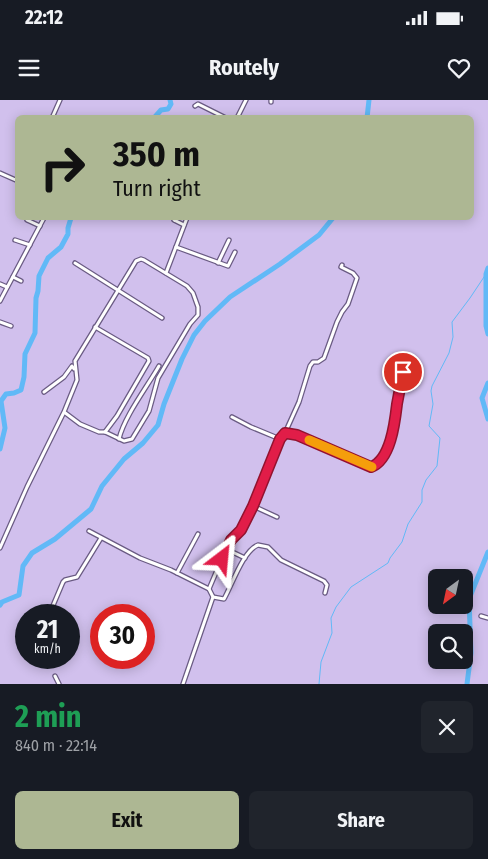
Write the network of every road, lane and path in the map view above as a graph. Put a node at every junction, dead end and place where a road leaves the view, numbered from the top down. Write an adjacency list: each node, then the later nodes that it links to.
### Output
1 (60, 100): 4 (street)
2 (246, 100): 6 (street)
3 (198, 103): 5 (street)
4 (53, 115)
5 (220, 115)
6 (238, 115)
7 (0, 173): 8 (street)
8 (15, 180)
9 (27, 220): 14 (street)
10 (43, 220): 14 (street)
11 (174, 220): 13 (street)
12 (186, 220): 13 (street)
13 (184, 225): 18 (street)
14 (40, 226): 17 (street)
15 (15, 240): 17 (street)
16 (229, 240): 21 (street)
17 (30, 245): 24 (street)
18 (176, 247): 21 (street); 23 (street)
19 (235, 252): 21 (street)
20 (75, 263): 28 (street)
21 (218, 263)
22 (342, 264): 41 (street)
23 (166, 272): 28 (street); 42 (street)
24 (13, 277): 25 (street); 27 (street)
25 (21, 281)
26 (0, 284): 27 (street)
27 (7, 287): 29 (street)
28 (118, 290): 30 (street); 33 (street)
29 (0, 301)
30 (162, 318)
31 (0, 322): 32 (street)
32 (11, 326)
33 (96, 327): 35 (street); 40 (street)
34 (159, 366): 42 (street)
35 (75, 369): 37 (street); 38 (street)
36 (403, 372): 41 (street)
37 (44, 392)
38 (64, 412): 40 (street); 49 (street)
39 (232, 417): 43 (street)
40 (104, 432): 42 (street)
41 (285, 433): 43 (street)
42 (119, 439)
43 (280, 439): 44 (street)
44 (253, 506): 45 (street); 50 (street)
45 (277, 517)
46 (89, 531): 48 (street)
47 (198, 534): 52 (street)
48 (101, 538): 52 (street); 56 (street)
49 (0, 548)
50 (226, 549): 51 (street); 53 (street)
51 (245, 558): 54 (street); 55 (street)
52 (177, 574): 53 (street)
53 (209, 589): 55 (street)
54 (325, 593)
55 (213, 597): 61 (street)
56 (54, 604)
57 (482, 616): 58 (street)
58 (488, 618)
59 (55, 676): 60 (street)
60 (59, 684)
61 (183, 684)

